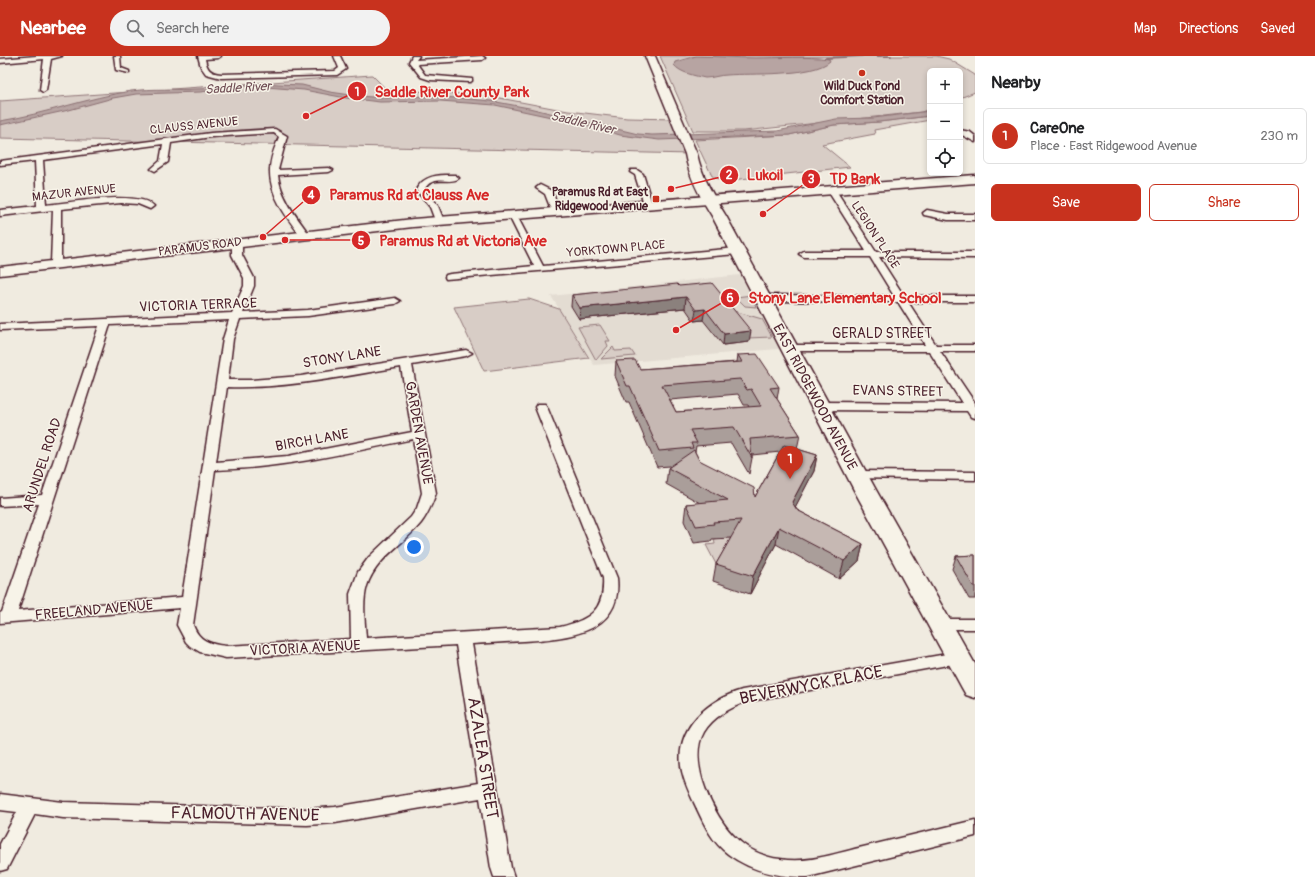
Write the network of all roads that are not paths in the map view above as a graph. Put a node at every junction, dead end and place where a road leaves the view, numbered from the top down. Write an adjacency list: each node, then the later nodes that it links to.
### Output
1 (47, 56): 2 (street); 10 (street); 13 (street)
2 (59, 56)
3 (117, 56): 11 (street)
4 (201, 56): 5 (street); 6 (street)
5 (218, 56)
6 (337, 56)
7 (650, 56): 27 (main road, EAST RIDGEWOOD AVENUE)
8 (482, 58): 9 (street)
9 (414, 59): 12 (street)
10 (0, 61)
11 (127, 72)
12 (470, 80)
13 (43, 90)
14 (963, 133): 15 (street)
15 (975, 140)
16 (167, 141): 17 (street, CLAUSS AVENUE); 19 (street); 22 (street, CLAUSS AVENUE)
17 (38, 158): 18 (street, CLAUSS AVENUE); 31 (street)
18 (0, 163)
19 (155, 170)
20 (329, 170): 22 (street)
21 (634, 172): 28 (street)
22 (274, 173): 38 (street, CLAUSS AVENUE)
23 (455, 178): 37 (street)
24 (975, 179): 26 (main road, PARAMUS ROAD)
25 (540, 188): 32 (street)
26 (832, 191): 27 (main road, PARAMUS ROAD); 42 (street, LEGION PLACE)
27 (709, 199): 28 (main road, PARAMUS ROAD); 40 (main road, EAST RIDGEWOOD AVENUE)
28 (648, 204): 32 (main road, PARAMUS ROAD)
29 (150, 206): 30 (street, MAZUR AVENUE)
30 (57, 207): 31 (street, MAZUR AVENUE); 44 (street)
31 (42, 209): 33 (street, MAZUR AVENUE)
32 (556, 212): 35 (main road, PARAMUS ROAD)
33 (0, 213)
34 (926, 214): 36 (street)
35 (513, 216): 37 (main road, PARAMUS ROAD); 45 (street)
36 (975, 217)
37 (439, 221): 38 (main road, PARAMUS ROAD)
38 (304, 234): 39 (main road, PARAMUS ROAD)
39 (237, 243): 44 (main road, PARAMUS ROAD); 52 (street, VICTORIA AVENUE)
40 (737, 251): 45 (street, YORKTOWN PLACE); 48 (main road, EAST RIDGEWOOD AVENUE)
41 (804, 254): 42 (street)
42 (873, 255): 43 (street); 49 (street, LEGION PLACE)
43 (975, 255)
44 (56, 264): 46 (main road, PARAMUS ROAD)
45 (540, 268): 47 (street, YORKTOWN PLACE)
46 (0, 271)
47 (450, 277)
48 (762, 298): 49 (street); 55 (main road, EAST RIDGEWOOD AVENUE)
49 (901, 298): 50 (street); 56 (street, LEGION PLACE)
50 (975, 299)
51 (395, 300): 52 (street, VICTORIA TERRACE)
52 (235, 317): 53 (street, VICTORIA TERRACE); 60 (street, VICTORIA AVENUE)
53 (106, 322): 54 (street, VICTORIA TERRACE); 68 (street, ARUNDEL ROAD)
54 (0, 327)
55 (789, 348): 56 (street, GERALD STREET); 61 (main road, EAST RIDGEWOOD AVENUE)
56 (933, 348): 57 (street, GERALD STREET); 63 (street, LEGION PLACE)
57 (975, 348)
58 (466, 354): 59 (street, STONY LANE)
59 (406, 362): 60 (street, STONY LANE); 64 (street, GARDEN AVENUE)
60 (221, 384): 65 (street, VICTORIA AVENUE)
61 (820, 406): 63 (street, EVANS STREET); 66 (main road, EAST RIDGEWOOD AVENUE)
62 (541, 407): 74 (street, VICTORIA AVENUE)
63 (974, 409)
64 (419, 434): 65 (street, BIRCH LANE); 75 (street, GARDEN AVENUE)
65 (209, 466): 70 (street, VICTORIA AVENUE)
66 (857, 475): 67 (street); 72 (main road, EAST RIDGEWOOD AVENUE)
67 (975, 476)
68 (47, 499): 69 (street); 71 (street, ARUNDEL ROAD)
69 (0, 502)
70 (188, 602): 71 (street, FREELAND AVENUE); 75 (street, VICTORIA AVENUE)
71 (4, 618)
72 (939, 624): 73 (street); 76 (main road, EAST RIDGEWOOD AVENUE)
73 (975, 624)
74 (463, 639): 75 (street, VICTORIA AVENUE); 78 (street, AZALEA STREET)
75 (359, 645)
76 (958, 658): 77 (main road, EAST RIDGEWOOD AVENUE); 81 (street, BEVERWYCK PLACE)
77 (975, 688)
78 (488, 789): 80 (street, FALMOUTH AVENUE); 83 (street, AZALEA STREET)
79 (0, 802): 80 (street, FALMOUTH AVENUE)
80 (30, 806): 82 (street)
81 (975, 828)
82 (0, 862)
83 (504, 877)

